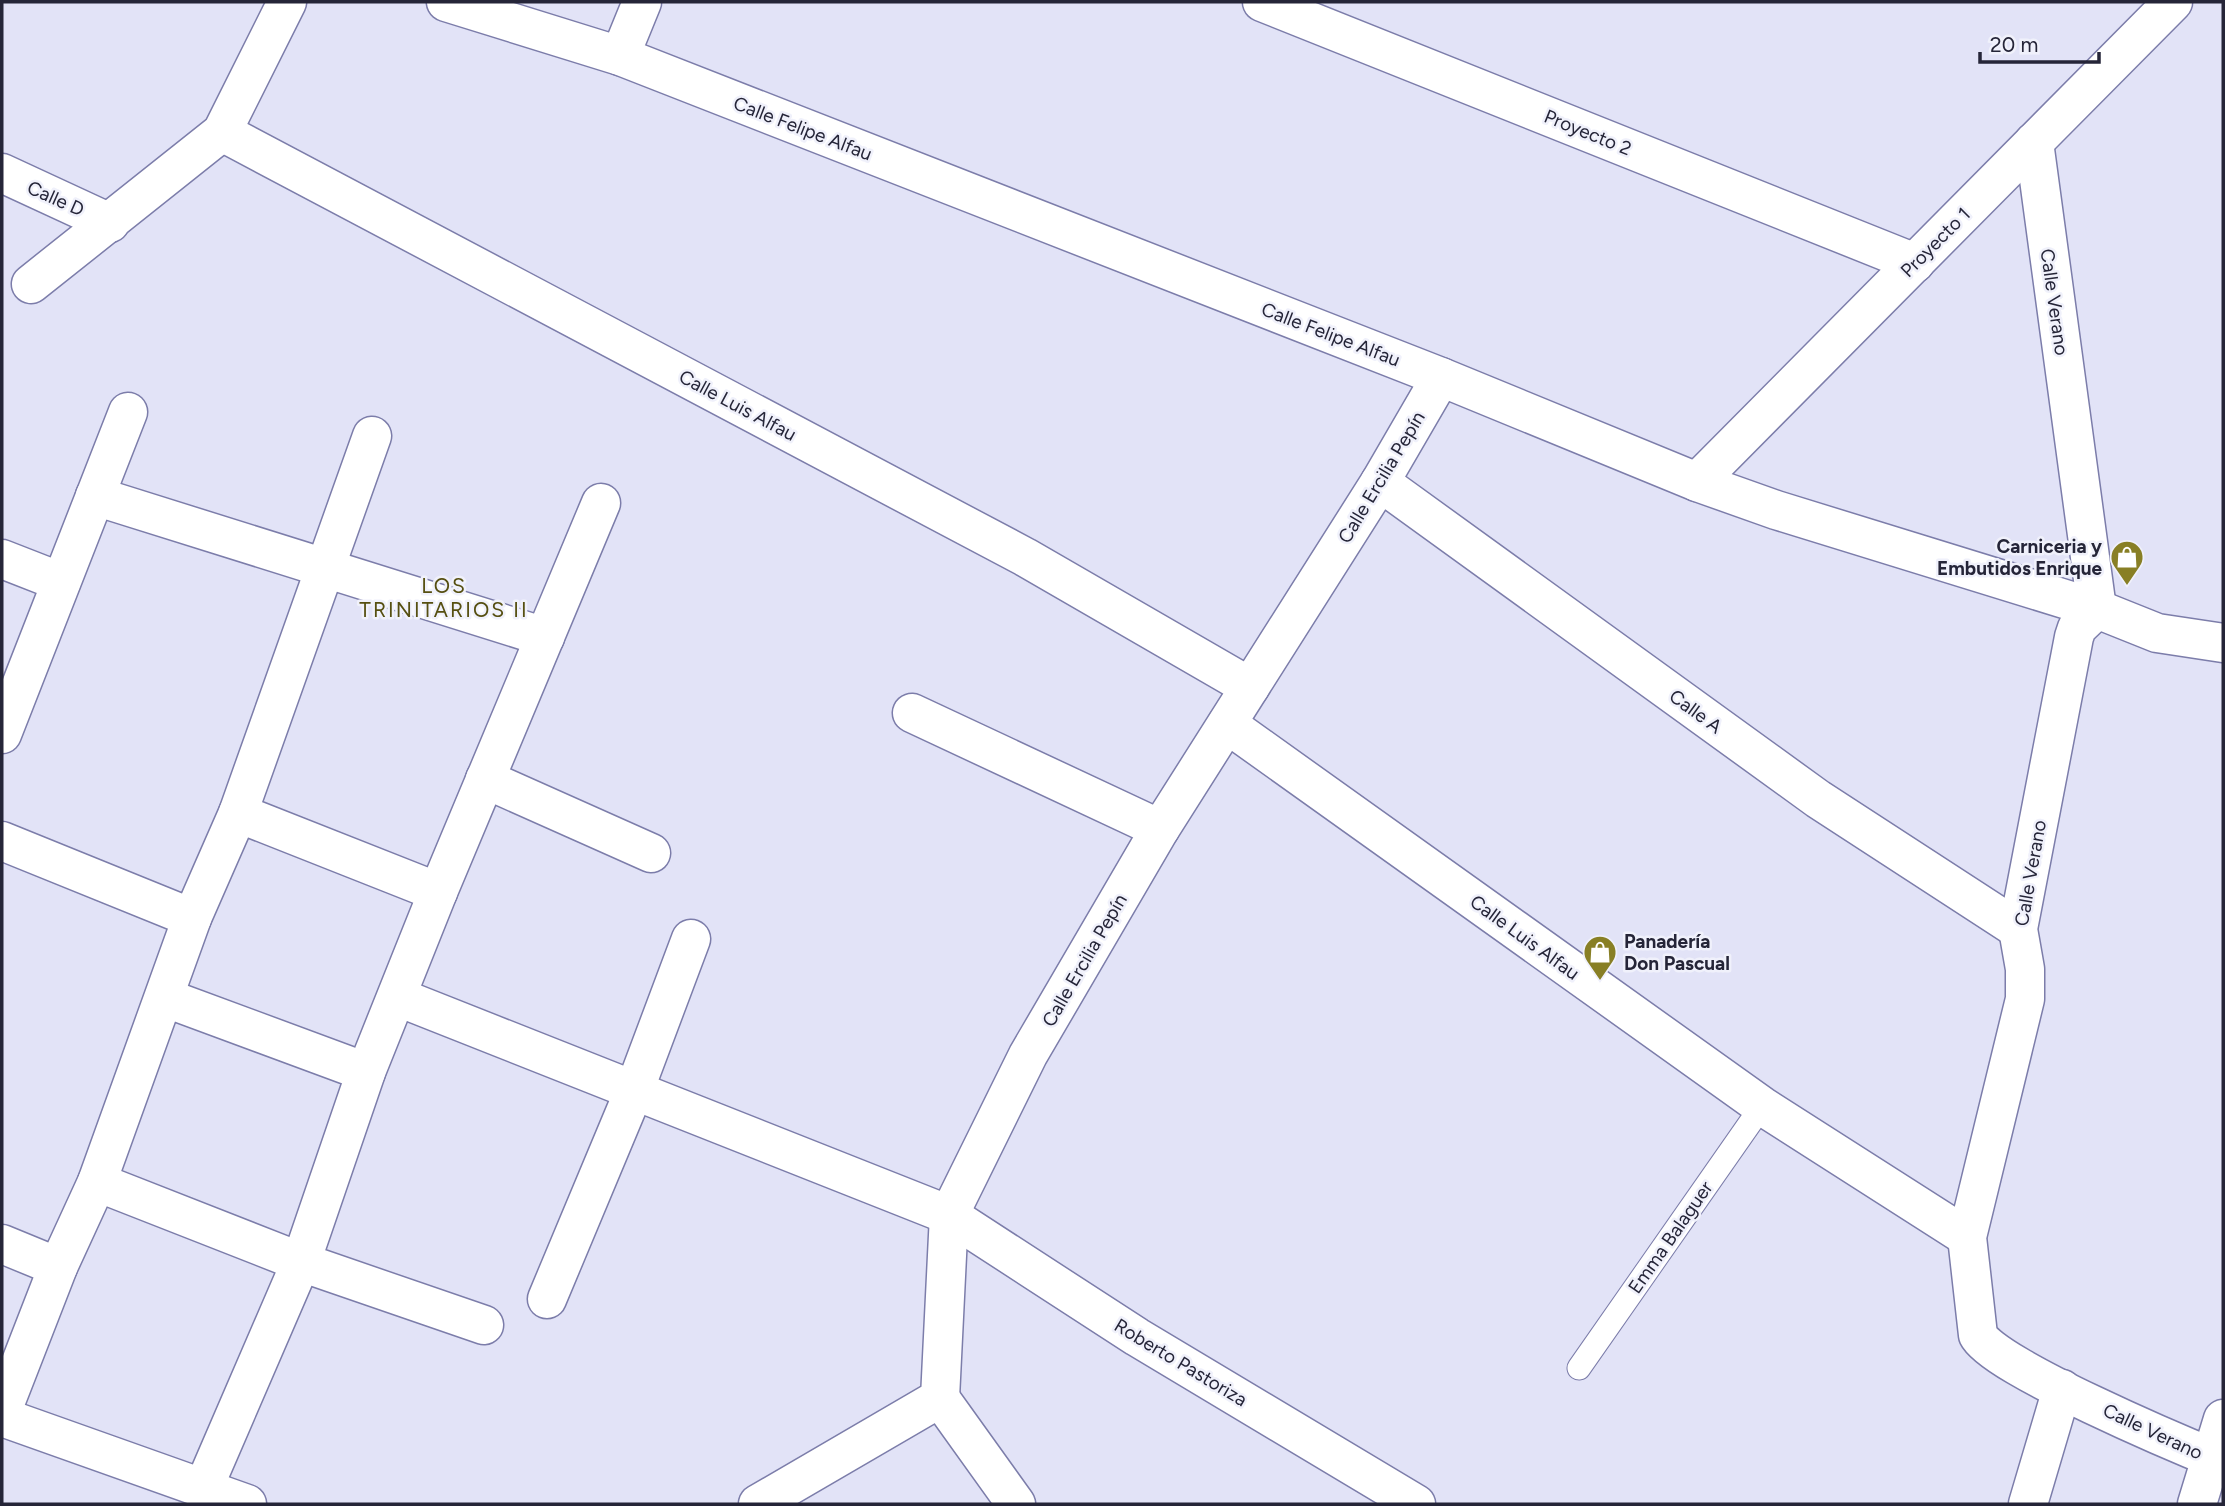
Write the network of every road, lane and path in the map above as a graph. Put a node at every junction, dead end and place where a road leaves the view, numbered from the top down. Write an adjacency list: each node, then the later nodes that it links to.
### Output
1 (287, 2): 7 (street)
2 (446, 2): 6 (street, Calle Felipe Alfau)
3 (642, 2): 6 (street)
4 (1262, 2): 11 (street, Proyecto 2)
5 (2173, 2): 8 (street, Proyecto 1)
6 (620, 56): 13 (street, Calle Felipe Alfau)
7 (222, 132): 10 (street); 26 (street, Calle Luis Alfau)
8 (2034, 142): 11 (street, Proyecto 1); 23 (street, Calle Verano)
9 (2, 173): 10 (street, Calle D)
10 (110, 223): 12 (street)
11 (1914, 263): 17 (street, Proyecto 1)
12 (31, 284)
13 (1441, 377): 16 (street, Calle Ercilia Pepín); 17 (street, Calle Felipe Alfau)
14 (128, 412): 18 (street)
15 (372, 436): 21 (street)
16 (1380, 482): 26 (street, Calle Ercilia Pepín); 37 (street, Calle A)
17 (1697, 482): 23 (street, Calle Felipe Alfau)
18 (95, 496): 21 (street); 22 (street)
19 (601, 503): 24 (street)
20 (2, 559): 22 (street)
21 (324, 567): 24 (street); 31 (street)
22 (61, 582): 29 (street)
23 (2098, 609): 25 (street, Calle Felipe Alfau); 37 (street, Calle Verano)
24 (545, 637): 30 (street)
25 (2223, 643)
26 (1250, 687): 28 (street, Calle Ercilia Pepín)
27 (912, 713): 32 (street)
28 (1227, 724): 32 (street, Calle Ercilia Pepín); 43 (street, Calle Luis Alfau)
29 (2, 734)
30 (485, 779): 34 (street); 35 (street)
31 (238, 813): 35 (street); 36 (street)
32 (1160, 829): 45 (street, Calle Ercilia Pepín)
33 (2, 841): 36 (street)
34 (651, 853)
35 (438, 892): 39 (street)
36 (192, 918): 40 (street)
37 (2018, 929): 46 (street, Calle Verano)
38 (691, 939): 42 (street)
39 (398, 997): 41 (street); 42 (street, Roberto Pastoriza)
40 (166, 998): 41 (street); 44 (street)
41 (366, 1072): 48 (street)
42 (634, 1091): 45 (street, Roberto Pastoriza); 50 (street)
43 (1762, 1106): 46 (street, Calle Luis Alfau); 52 (lane, Emma Balaguer)
44 (97, 1182): 48 (street); 49 (street)
45 (949, 1215): 54 (street, Calle Ercilia Pepín); 63 (street, Roberto Pastoriza)
46 (1967, 1237): 53 (street, Calle Verano)
47 (2, 1244): 49 (street)
48 (301, 1262): 51 (street); 59 (street)
49 (58, 1267): 55 (street)
50 (547, 1298)
51 (484, 1325)
52 (1579, 1368)
53 (2062, 1389): 58 (street, Calle Verano); 64 (street)
54 (940, 1398): 61 (street); 62 (street)
55 (2, 1411)
56 (2, 1417): 59 (street)
57 (2223, 1419): 58 (street)
58 (2218, 1460): 65 (street)
59 (203, 1489): 60 (street)
60 (247, 1504)
61 (758, 1504)
62 (1016, 1504)
63 (1416, 1504)
64 (2028, 1504)
65 (2197, 1504)

